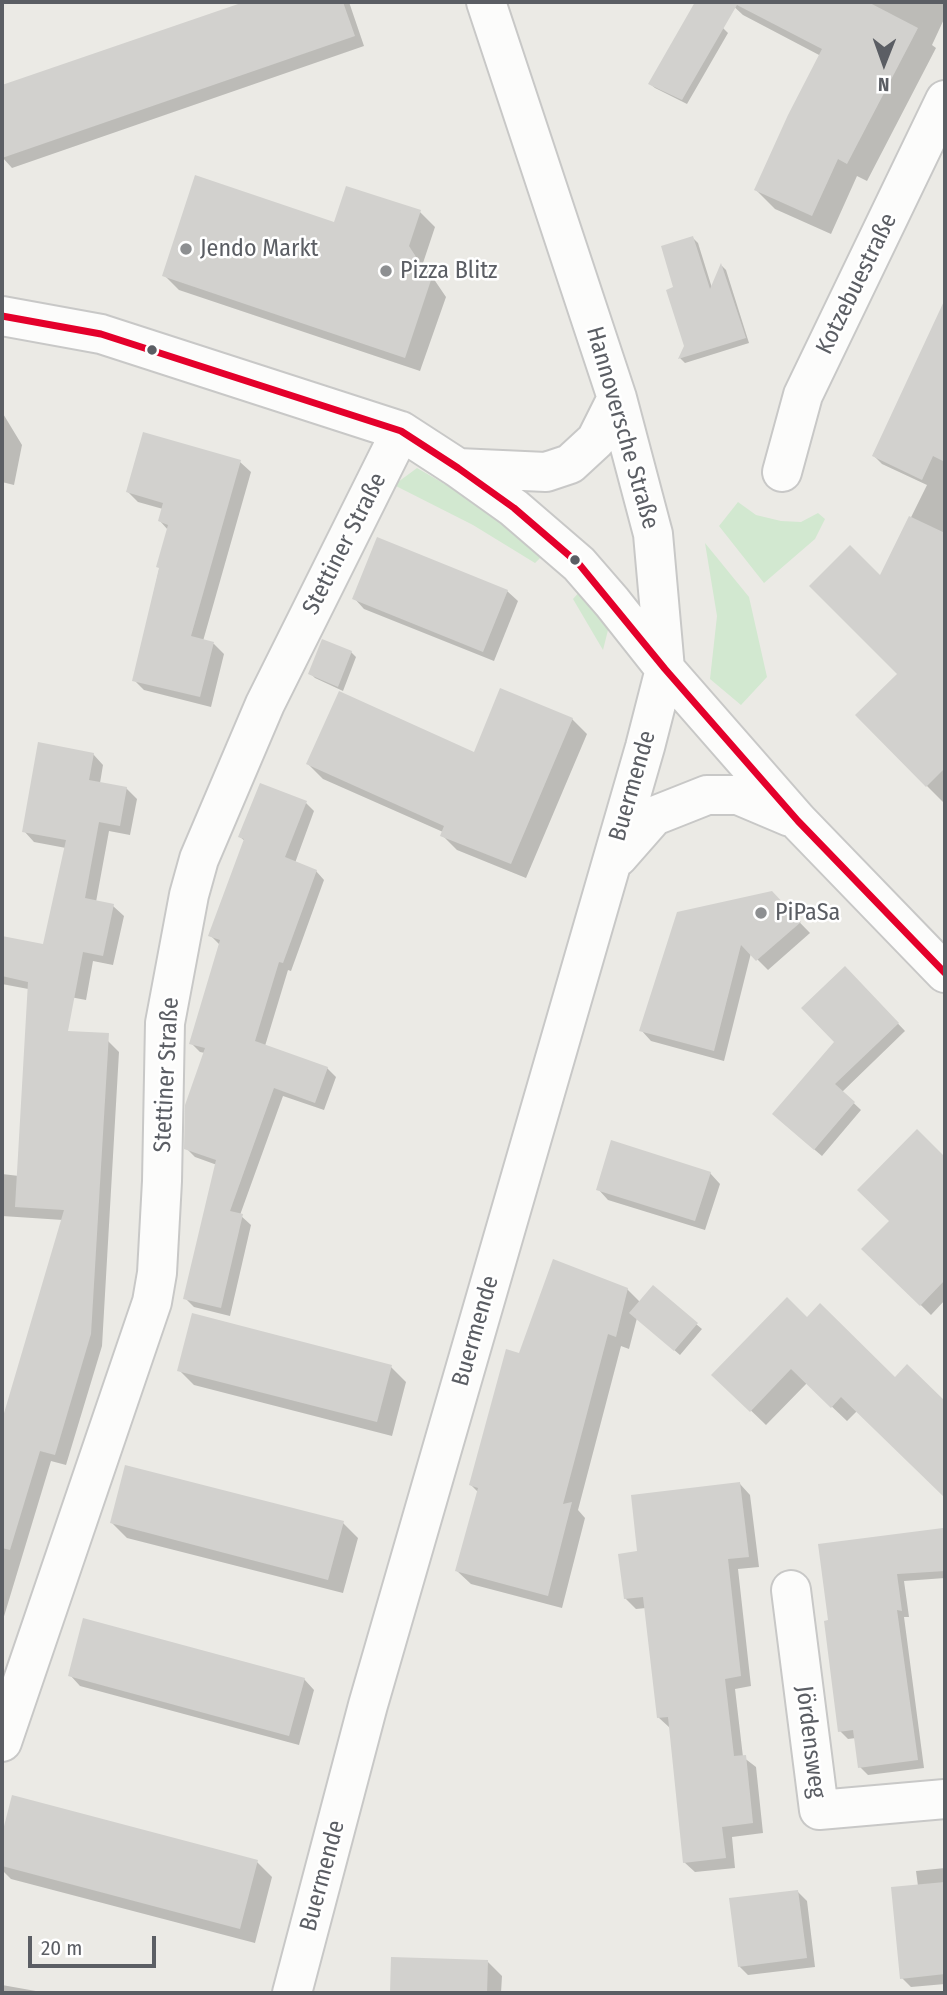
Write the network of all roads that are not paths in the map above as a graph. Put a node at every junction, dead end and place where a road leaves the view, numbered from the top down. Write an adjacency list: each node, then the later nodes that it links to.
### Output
1 (486, 2): 4 (street, Hannoversche Straße)
2 (945, 100): 7 (street, Kotzebuestraße)
3 (2, 316): 5 (street)
4 (617, 398): 6 (street); 8 (street, Hannoversche Straße)
5 (401, 431): 6 (street); 13 (street, Stettiner Straße)
6 (458, 468): 8 (street)
7 (782, 472)
8 (665, 669): 9 (street); 10 (street, Buermende)
9 (798, 821): 10 (street); 11 (street)
10 (609, 866): 15 (street, Buermende)
11 (945, 973)
12 (792, 1590): 14 (street, Jördensweg)
13 (2, 1742)
14 (945, 1799)
15 (292, 1993)

